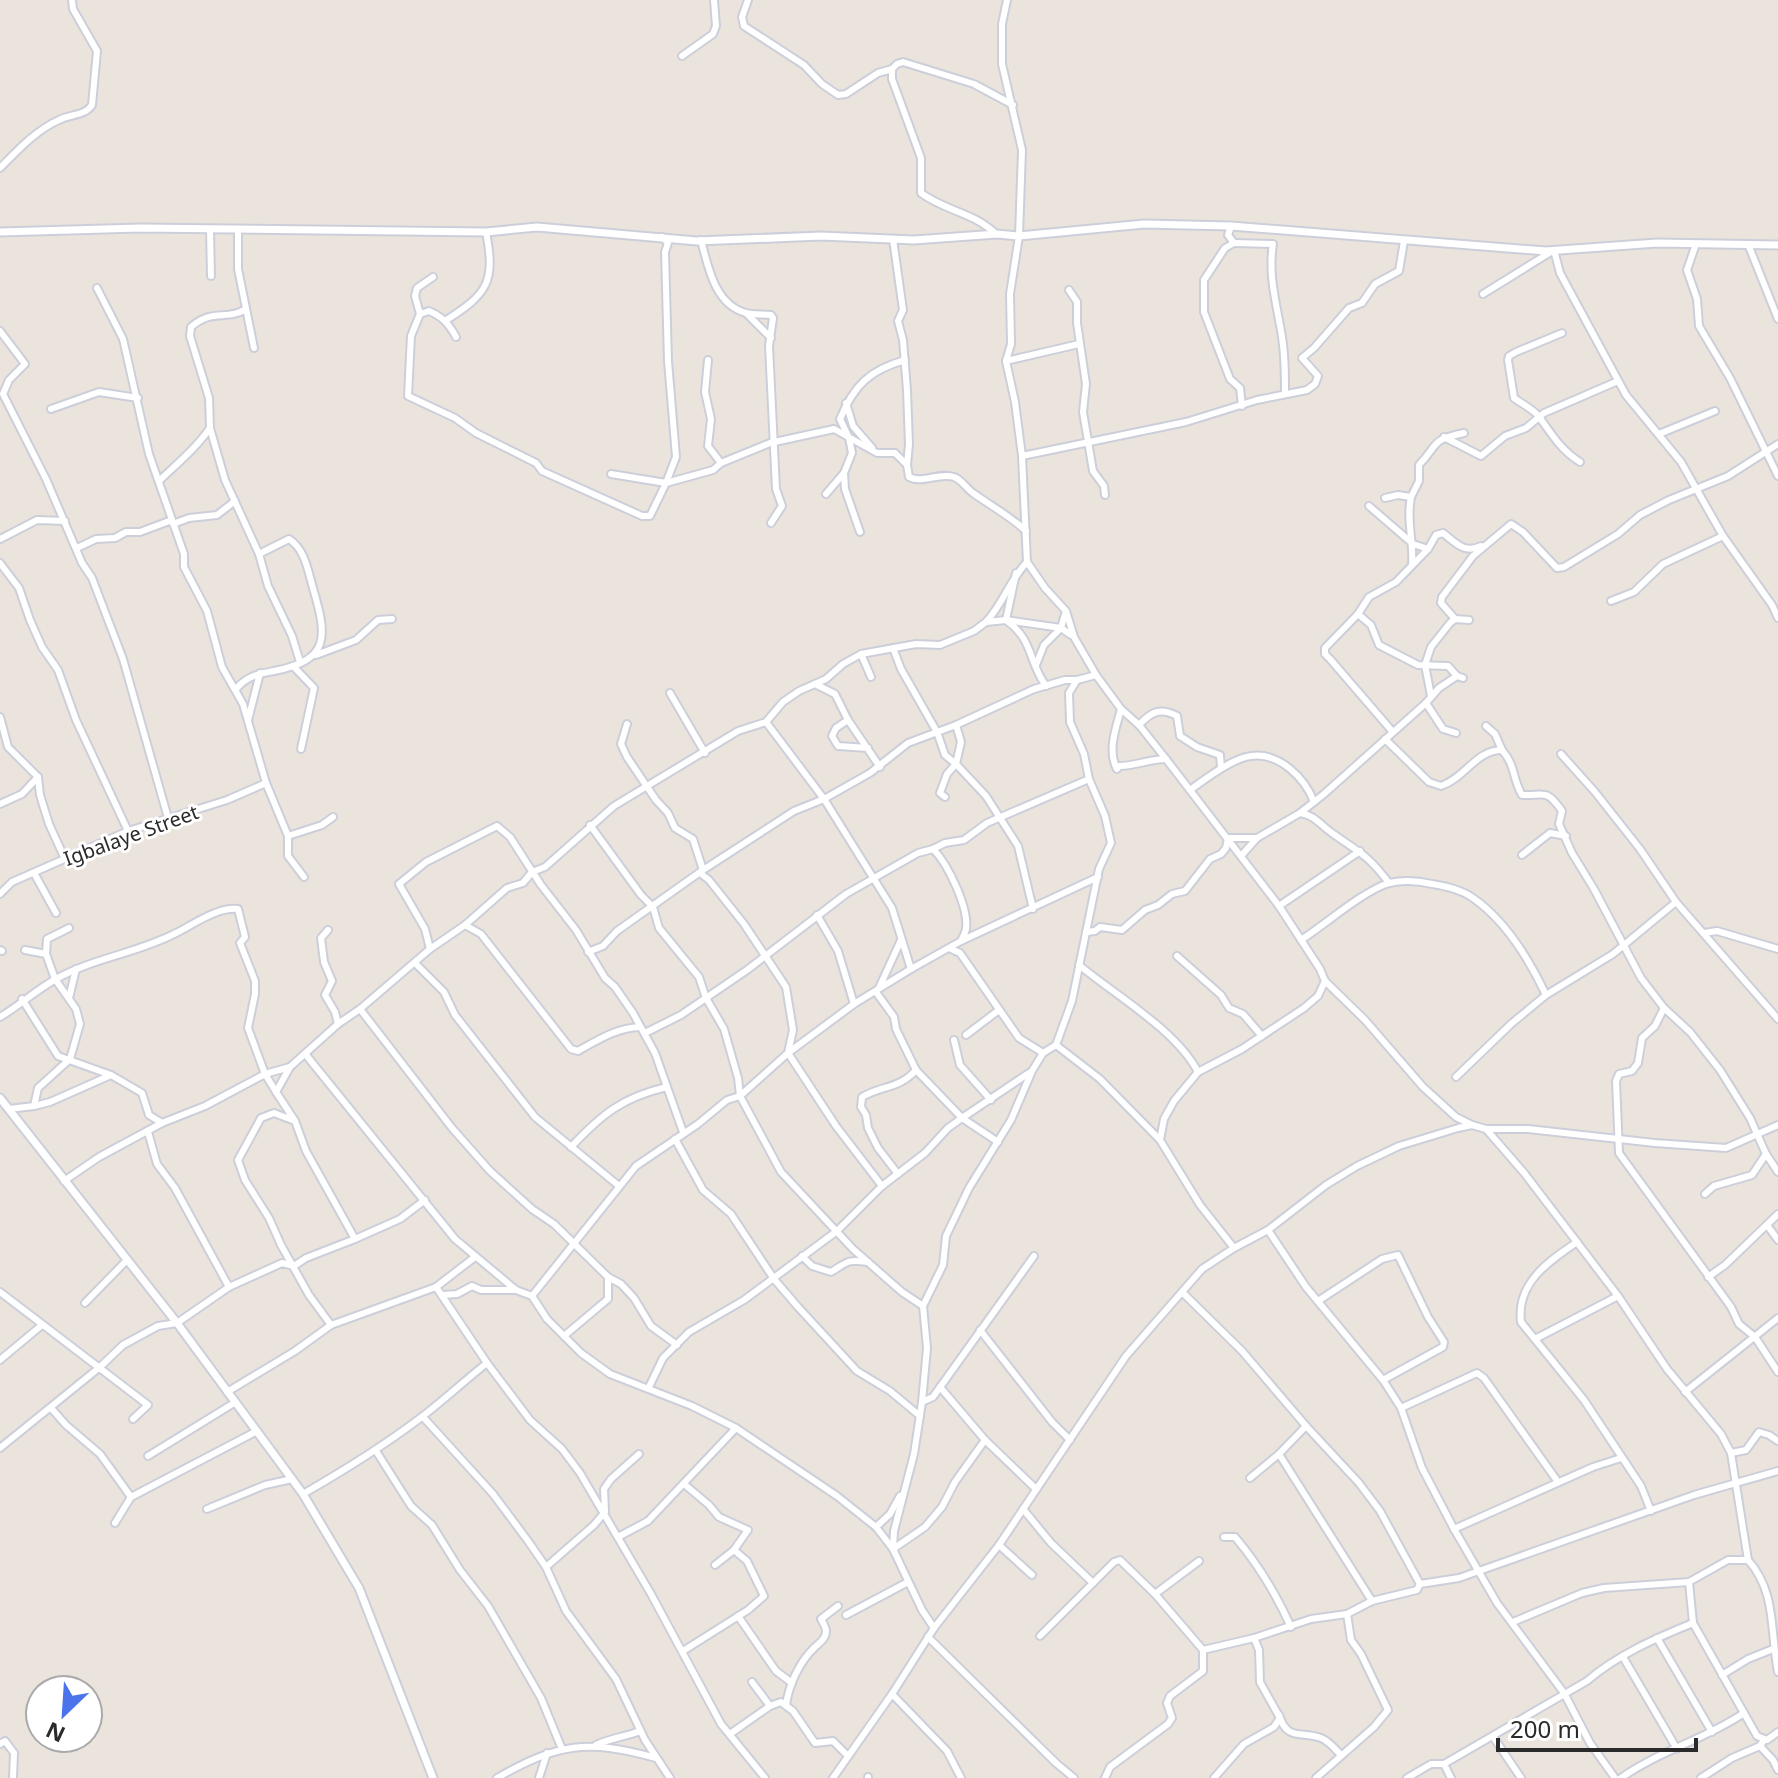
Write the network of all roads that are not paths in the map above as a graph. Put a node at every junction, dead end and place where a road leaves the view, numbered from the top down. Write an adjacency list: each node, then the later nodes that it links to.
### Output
1 (72, 0): 9 (street)
2 (714, 0): 6 (street)
3 (737, 0): 5 (street)
4 (1007, 0): 8 (street)
5 (746, 2): 7 (street)
6 (682, 56)
7 (892, 69): 8 (street); 15 (street)
8 (1013, 105): 16 (street)
9 (0, 168)
10 (210, 229): 11 (street); 13 (street); 27 (street)
11 (238, 229): 14 (street); 32 (street)
12 (1230, 230): 16 (street); 20 (street); 21 (street); 25 (street)
13 (0, 232)
14 (486, 232): 17 (street); 36 (street)
15 (997, 234): 16 (street); 18 (street)
16 (1019, 236): 45 (street)
17 (662, 237): 19 (street); 72 (street)
18 (893, 239): 19 (street); 44 (street)
19 (701, 240): 34 (street)
20 (1404, 241): 26 (street); 47 (street)
21 (1234, 243): 25 (street); 47 (street)
22 (1696, 244): 23 (street); 26 (street); 62 (street)
23 (1748, 244): 24 (street); 35 (street)
24 (1778, 245)
25 (1225, 248): 50 (street)
26 (1554, 250): 31 (street); 46 (street)
27 (211, 276)
28 (433, 277): 33 (street)
29 (97, 288): 48 (street)
30 (1069, 290): 41 (street)
31 (1483, 294)
32 (246, 309): 42 (street); 54 (street)
33 (420, 314): 36 (street); 72 (street)
34 (747, 314): 40 (street); 40 (street)
35 (1778, 319)
36 (445, 321): 39 (street)
37 (0, 331): 80 (street)
38 (1562, 333): 53 (street)
39 (456, 337)
40 (771, 338): 60 (street)
41 (1079, 344): 45 (street); 59 (street)
42 (254, 348)
43 (708, 360): 66 (street)
44 (905, 360): 49 (street); 67 (street)
45 (1006, 361): 64 (street)
46 (1618, 381): 53 (street); 56 (street)
47 (1285, 393): 50 (street)
48 (138, 398): 51 (street); 71 (street)
49 (846, 403): 58 (street); 63 (street)
50 (1242, 406): 59 (street)
51 (51, 409)
52 (1715, 411): 56 (street)
53 (1540, 417): 57 (street); 65 (street)
54 (210, 428): 71 (street); 78 (street)
55 (1464, 433): 57 (street)
56 (1659, 434): 73 (street)
57 (1444, 437): 76 (street)
58 (849, 438): 60 (street); 63 (street); 68 (street)
59 (1090, 441): 64 (street); 75 (street)
60 (776, 442): 66 (street); 82 (street)
61 (1778, 444): 62 (street)
62 (1767, 451): 70 (street); 73 (street)
63 (877, 453): 67 (street)
64 (1022, 456): 83 (street)
65 (1580, 462)
66 (721, 463): 72 (street)
67 (907, 465): 83 (street)
68 (844, 473): 74 (street); 84 (street)
69 (611, 474): 72 (street)
70 (1778, 476)
71 (160, 480): 81 (street)
72 (666, 483)
73 (1696, 490): 85 (street); 87 (street)
74 (826, 494)
75 (1105, 495)
76 (1411, 497): 77 (street); 88 (street)
77 (1385, 498)
78 (235, 501): 81 (street); 92 (street)
79 (1369, 506): 88 (street)
80 (65, 521): 86 (street); 90 (street)
81 (172, 522): 90 (street); 122 (street)
82 (771, 523)
83 (1026, 531): 93 (street)
84 (860, 532)
85 (1723, 536): 97 (street); 100 (street)
86 (0, 538): 89 (street)
87 (1488, 543): 91 (street); 102 (street)
88 (1413, 544): 91 (street); 95 (street)
89 (0, 547)
90 (77, 548): 160 (street)
91 (1428, 549): 95 (street)
92 (259, 554): 110 (street); 111 (street)
93 (1027, 562): 96 (street); 98 (street)
94 (0, 563): 163 (street)
95 (1412, 565): 99 (street)
96 (1016, 573): 103 (street); 105 (street)
97 (1611, 601)
98 (1066, 611): 106 (street); 107 (street)
99 (1358, 614): 113 (street); 136 (street)
100 (1778, 617)
101 (392, 619): 110 (street)
102 (1455, 619): 104 (street); 113 (street)
103 (1006, 620): 105 (street); 106 (street); 112 (street)
104 (1469, 620)
105 (986, 622): 108 (street)
106 (1061, 628): 107 (street); 112 (street)
107 (1074, 637): 117 (street)
108 (893, 648): 109 (street); 137 (street)
109 (861, 654): 118 (street); 120 (street)
110 (316, 655): 111 (street)
111 (300, 662): 114 (street)
112 (1036, 665): 116 (street)
113 (1425, 665): 125 (street); 125 (street)
114 (293, 666): 115 (street); 141 (street)
115 (260, 673): 122 (street); 130 (street)
116 (1038, 675): 121 (street); 123 (street)
117 (1096, 675): 119 (street); 127 (street)
118 (871, 677)
119 (1077, 680): 121 (street); 150 (street)
120 (815, 684): 129 (street); 131 (street)
121 (1046, 686): 123 (street)
122 (236, 689): 130 (street)
123 (1034, 689): 133 (street)
124 (670, 693): 143 (street)
125 (1431, 696): 126 (street)
126 (1426, 703): 136 (street); 138 (street)
127 (1121, 709): 134 (street); 145 (street)
128 (0, 717): 149 (street)
129 (848, 720): 140 (street); 140 (street)
130 (248, 721): 151 (street)
131 (766, 722): 143 (street); 155 (street)
132 (627, 724): 152 (street)
133 (956, 725): 137 (street); 146 (street)
134 (1139, 725): 145 (street); 148 (street)
135 (1486, 726): 142 (street)
136 (1392, 731): 139 (street)
137 (937, 732): 146 (street); 147 (street)
138 (1456, 733)
139 (1385, 739): 142 (street); 156 (street)
140 (868, 748): 147 (street)
141 (301, 749)
142 (1502, 750): 165 (street)
143 (705, 753): 152 (street)
144 (1561, 754): 183 (street)
145 (1166, 759): 153 (street)
146 (956, 764): 154 (street); 161 (street)
147 (880, 767): 155 (street)
148 (1221, 768): 153 (street); 156 (street)
149 (38, 777): 157 (street); 172 (street)
150 (1089, 779): 161 (street); 178 (street)
151 (266, 783): 160 (street, Igbalaye Street); 164 (street)
152 (646, 786): 162 (street); 174 (street)
153 (1190, 790): 166 (street)
154 (945, 797)
155 (824, 799): 174 (street); 179 (street)
156 (1314, 802): 158 (street)
157 (0, 804)
158 (1300, 813): 167 (street); 169 (street)
159 (333, 817): 164 (street)
160 (168, 818): 163 (street, Igbalaye Street)
161 (1002, 818): 168 (street); 186 (street)
162 (590, 825): 173 (street); 185 (street)
163 (128, 831): 172 (street, Igbalaye Street)
164 (288, 836): 177 (street)
165 (1566, 836): 170 (street); 197 (street)
166 (1228, 838): 167 (street); 171 (street); 192 (street)
167 (1257, 838): 171 (street)
168 (933, 849): 179 (street); 196 (street)
169 (1360, 851): 180 (street); 184 (street)
170 (1522, 855)
171 (1241, 856): 184 (street)
172 (65, 859): 176 (street, Igbalaye Street)
173 (545, 867): 175 (street); 181 (street)
174 (701, 871): 185 (street); 205 (street)
175 (532, 872): 181 (street); 189 (street); 198 (street)
176 (34, 873): 182 (street, Igbalaye Street); 187 (street)
177 (304, 877)
178 (1098, 877): 186 (street); 192 (street)
179 (875, 879): 188 (street); 194 (street)
180 (1389, 883): 195 (street); 214 (street)
181 (541, 885): 202 (street)
182 (0, 894)
183 (1676, 902): 193 (street); 197 (street)
184 (1279, 906): 195 (street)
185 (653, 907): 202 (street); 216 (street)
186 (1033, 909): 196 (street)
187 (56, 913)
188 (817, 915): 205 (street); 218 (street)
189 (465, 925): 198 (street); 225 (street)
190 (69, 928): 204 (street)
191 (328, 930): 224 (street)
192 (1086, 932): 208 (street)
193 (1704, 933): 200 (street); 223 (street)
194 (901, 940): 210 (street); 213 (street)
195 (1301, 940): 212 (street)
196 (961, 941): 199 (street); 203 (street)
197 (1623, 947): 214 (street); 219 (street)
198 (430, 949): 207 (street)
199 (951, 949): 203 (street); 210 (street)
200 (1778, 949)
201 (25, 950): 204 (street)
202 (588, 952): 225 (street)
203 (960, 953): 221 (street)
204 (46, 954): 211 (street)
205 (764, 956): 216 (street); 230 (street)
206 (1177, 956): 227 (street)
207 (415, 963): 220 (street); 263 (street)
208 (1079, 965): 229 (street); 237 (street)
209 (76, 969): 211 (street); 215 (street); 238 (street)
210 (911, 969): 213 (street)
211 (55, 979): 215 (street); 217 (street)
212 (1325, 981): 227 (street); 251 (street)
213 (876, 992): 218 (street); 235 (street)
214 (1546, 995): 240 (street)
215 (69, 998): 233 (street)
216 (706, 998): 225 (street); 243 (street)
217 (22, 999): 222 (street); 233 (street)
218 (854, 1004): 230 (street)
219 (1664, 1008): 256 (street); 260 (street)
220 (360, 1009): 224 (street); 278 (street)
221 (999, 1010): 226 (street); 231 (street)
222 (0, 1017)
223 (1778, 1019)
224 (338, 1024): 232 (street)
225 (642, 1030): 241 (street)
226 (966, 1035)
227 (1262, 1036): 237 (street)
228 (954, 1040): 245 (street)
229 (1056, 1045): 231 (street); 259 (street)
230 (788, 1053): 243 (street); 269 (street)
231 (1043, 1053): 236 (street)
232 (306, 1055): 234 (street); 271 (street)
233 (70, 1059): 239 (street); 246 (street)
234 (290, 1067): 238 (street); 242 (street)
235 (916, 1070): 248 (street); 266 (street)
236 (1032, 1071): 245 (street); 262 (street)
237 (1198, 1072): 259 (street)
238 (265, 1074): 242 (street); 250 (street)
239 (111, 1075): 246 (street); 250 (street)
240 (1456, 1077)
241 (667, 1087): 255 (street); 263 (street)
242 (276, 1092): 249 (street)
243 (740, 1096): 255 (street); 275 (street)
244 (0, 1098): 247 (street)
245 (991, 1100): 248 (street)
246 (34, 1106): 247 (street)
247 (9, 1109): 267 (street)
248 (962, 1118): 262 (street); 266 (street)
249 (295, 1121): 276 (street); 286 (street)
250 (162, 1123): 254 (street)
251 (1472, 1125): 253 (street); 274 (street)
252 (1778, 1125): 256 (street)
253 (1486, 1129): 260 (street); 279 (street)
254 (148, 1132): 257 (street); 261 (street)
255 (683, 1132): 258 (street)
256 (1759, 1135): 260 (street); 264 (street)
257 (140, 1136): 261 (street); 267 (street)
258 (675, 1139): 268 (street); 289 (street)
259 (1160, 1140): 280 (street)
260 (1617, 1140): 288 (street)
261 (149, 1141): 290 (street)
262 (998, 1142): 302 (street)
263 (571, 1147): 268 (street)
264 (1766, 1154): 265 (street); 270 (street)
265 (1778, 1172)
266 (898, 1174): 269 (street)
267 (64, 1181): 284 (street)
268 (619, 1186): 278 (street)
269 (882, 1186): 275 (street)
270 (1705, 1194)
271 (425, 1200): 276 (street); 283 (street)
272 (1778, 1214): 273 (street)
273 (1767, 1225): 277 (street); 288 (street)
274 (1268, 1230): 280 (street); 300 (street)
275 (837, 1231): 281 (street); 285 (street)
276 (355, 1239): 286 (street)
277 (1778, 1240)
278 (573, 1242): 287 (street); 297 (street)
279 (1577, 1242): 298 (street); 310 (street)
280 (1234, 1248): 295 (street)
281 (802, 1256): 285 (street); 289 (street)
282 (1034, 1256): 307 (street)
283 (475, 1257): 291 (street); 292 (street)
284 (127, 1260): 301 (street); 304 (street)
285 (868, 1262): 302 (street)
286 (294, 1266): 290 (street); 306 (street)
287 (608, 1277): 294 (street); 299 (street)
288 (1708, 1277): 309 (street)
289 (774, 1279): 311 (street); 325 (street)
290 (229, 1287): 304 (street)
291 (436, 1287): 296 (street); 306 (street)
292 (516, 1290): 296 (street); 297 (street)
293 (0, 1292): 305 (street)
294 (626, 1292): 299 (street); 311 (street)
295 (1183, 1293): 328 (street); 332 (street)
296 (442, 1295): 313 (street)
297 (532, 1296): 308 (street)
298 (1618, 1296): 310 (street); 320 (street)
299 (608, 1299): 308 (street)
300 (1318, 1301): 316 (street); 316 (street)
301 (85, 1303)
302 (923, 1306): 321 (street)
303 (1778, 1318): 309 (street)
304 (177, 1323): 314 (street); 319 (street)
305 (42, 1325): 312 (street); 314 (street)
306 (331, 1325): 319 (street)
307 (980, 1330): 318 (street); 332 (street)
308 (564, 1336): 317 (street)
309 (1755, 1337): 315 (street); 320 (street)
310 (1535, 1339): 340 (street)
311 (677, 1345): 317 (street)
312 (0, 1360)
313 (487, 1363): 326 (street); 354 (street)
314 (100, 1367): 323 (street); 327 (street)
315 (1778, 1372)
316 (1383, 1380): 324 (street)
317 (649, 1387): 329 (street)
318 (940, 1387): 321 (street); 331 (street)
319 (227, 1392): 322 (street)
320 (1685, 1392): 336 (street)
321 (922, 1402): 325 (street)
322 (234, 1403): 330 (street); 339 (street)
323 (51, 1408): 334 (street); 350 (street)
324 (1401, 1408): 344 (street); 357 (street)
325 (920, 1416): 348 (street)
326 (423, 1417): 335 (street); 366 (street)
327 (133, 1419)
328 (1306, 1426): 338 (street); 372 (street)
329 (736, 1428): 345 (street); 356 (street)
330 (257, 1431): 343 (street); 350 (street)
331 (985, 1440): 347 (street); 361 (street)
332 (1070, 1440): 347 (street)
333 (1778, 1441): 336 (street)
334 (0, 1448)
335 (376, 1451): 349 (street); 411 (street)
336 (1731, 1453): 346 (street)
337 (639, 1454): 354 (street)
338 (1279, 1454): 342 (street); 376 (street)
339 (148, 1456)
340 (1621, 1458): 344 (street); 353 (street)
341 (1778, 1471): 346 (street)
342 (1250, 1478)
343 (292, 1479): 349 (street); 351 (street)
344 (1558, 1482): 357 (street)
345 (684, 1484): 358 (street); 362 (street)
346 (1737, 1485): 353 (street); 363 (street)
347 (1036, 1489): 352 (street)
348 (904, 1490): 356 (street); 361 (street)
349 (303, 1494): 421 (street)
350 (131, 1497): 355 (street)
351 (207, 1509)
352 (1023, 1509): 360 (street); 371 (street)
353 (1651, 1511): 367 (street)
354 (605, 1512): 358 (street); 366 (street)
355 (115, 1523)
356 (876, 1527): 361 (street)
357 (1454, 1529): 367 (street)
358 (618, 1537): 391 (street)
359 (1224, 1537): 383 (street)
360 (999, 1545): 368 (street); 384 (street)
361 (893, 1549): 369 (street)
362 (734, 1550): 365 (street); 380 (street)
363 (1748, 1560): 370 (street); 375 (street)
364 (1199, 1561): 374 (street)
365 (715, 1565)
366 (546, 1567): 403 (street)
367 (1479, 1571): 372 (street); 381 (street)
368 (1032, 1575)
369 (908, 1582): 379 (street); 384 (street)
370 (1689, 1582): 381 (street); 382 (street)
371 (1093, 1583): 374 (street); 385 (street)
372 (1420, 1584): 376 (street)
373 (1778, 1593): 375 (street)
374 (1155, 1594): 390 (street)
375 (1770, 1599): 389 (street)
376 (1372, 1601): 378 (street)
377 (838, 1606): 396 (street)
378 (1347, 1614): 383 (street); 415 (street)
379 (846, 1615)
380 (738, 1616): 391 (street); 396 (street)
381 (1513, 1622): 397 (street)
382 (1693, 1623): 388 (street); 394 (street)
383 (1291, 1627): 387 (street)
384 (934, 1628): 386 (street)
385 (1040, 1636)
386 (928, 1637): 398 (street); 427 (street)
387 (1254, 1638): 390 (street); 401 (street)
388 (1657, 1638): 392 (street); 404 (street)
389 (1773, 1649): 393 (street); 394 (street)
390 (1203, 1650): 428 (street)
391 (683, 1651): 406 (street)
392 (1623, 1657): 397 (street); 412 (street)
393 (1778, 1672)
394 (1722, 1675): 402 (street)
395 (752, 1682): 400 (street)
396 (792, 1683): 399 (street)
397 (1564, 1693): 407 (street); 434 (street)
398 (892, 1694): 414 (street); 426 (street)
399 (786, 1705): 400 (street); 414 (street)
400 (770, 1706): 406 (street)
401 (1278, 1712): 415 (street); 429 (street)
402 (1744, 1713): 404 (street); 408 (street)
403 (640, 1731): 410 (street); 416 (street)
404 (1712, 1732): 412 (street)
405 (1778, 1732): 408 (street)
406 (730, 1734): 424 (street)
407 (1494, 1738): 417 (street); 433 (street)
408 (1762, 1743): 418 (street); 436 (street)
409 (0, 1744): 420 (street)
410 (596, 1745): 411 (street); 416 (street)
411 (562, 1749): 413 (street)
412 (1677, 1749): 435 (street)
413 (547, 1753): 422 (street); 423 (street)
414 (847, 1755): 425 (street)
415 (1341, 1755): 430 (street)
416 (656, 1758): 419 (street)
417 (1444, 1764): 431 (street); 432 (street)
418 (1778, 1770)
419 (668, 1777)
420 (13, 1778)
421 (433, 1778)
422 (497, 1778)
423 (539, 1778)
424 (765, 1778)
425 (833, 1778)
426 (961, 1778)
427 (1074, 1778)
428 (1105, 1778)
429 (1214, 1778)
430 (1316, 1778)
431 (1407, 1778)
432 (1451, 1778)
433 (1521, 1778)
434 (1615, 1778)
435 (1621, 1778)
436 (1701, 1778)

